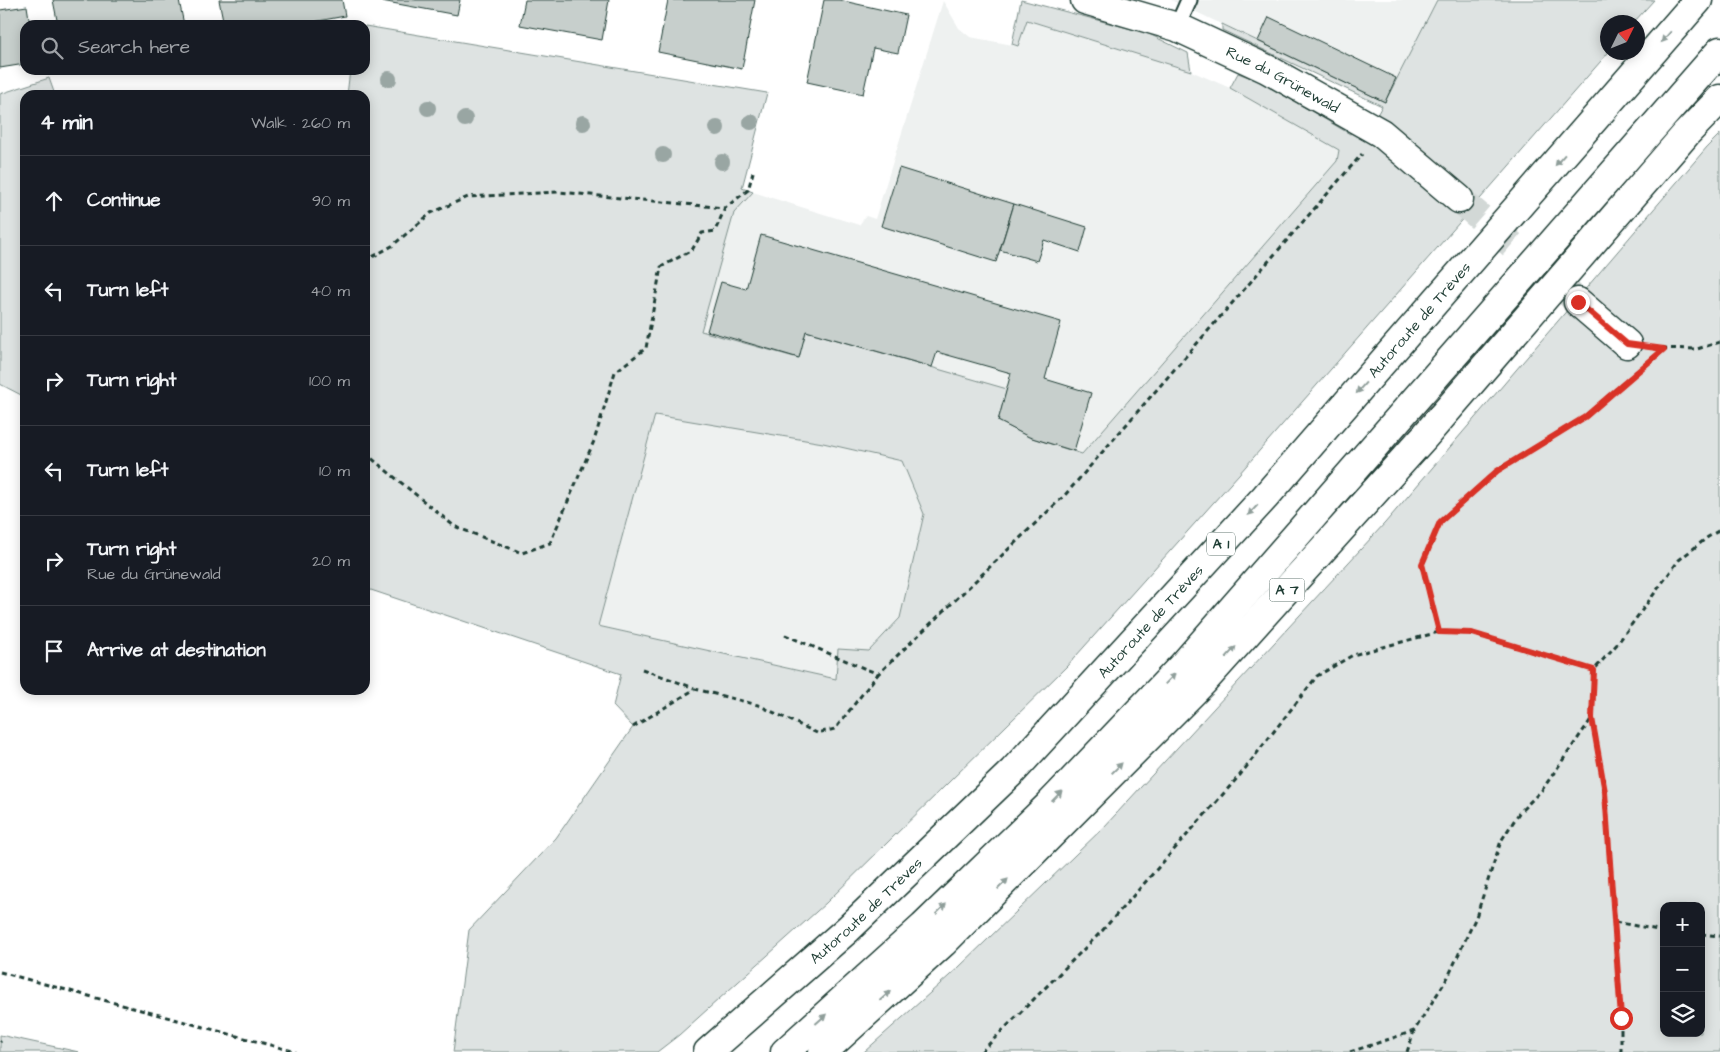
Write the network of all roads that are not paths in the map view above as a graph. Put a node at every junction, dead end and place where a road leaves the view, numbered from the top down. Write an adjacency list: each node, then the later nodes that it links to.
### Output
1 (1085, 0): 4 (main road, Rue du Grünewald)
2 (1190, 0): 4 (lane)
3 (1698, 0): 10 (main road, Autoroute de Trèves / A 1, one-way to 10)
4 (1177, 27): 7 (main road, Rue du Grünewald)
5 (1720, 51): 11 (main road, one-way to 5)
6 (1720, 99): 12 (main road, A 7, one-way to 6)
7 (1459, 199)
8 (1578, 302): 9 (main road)
9 (1627, 344)
10 (708, 1052)
11 (785, 1052)
12 (823, 1052)

